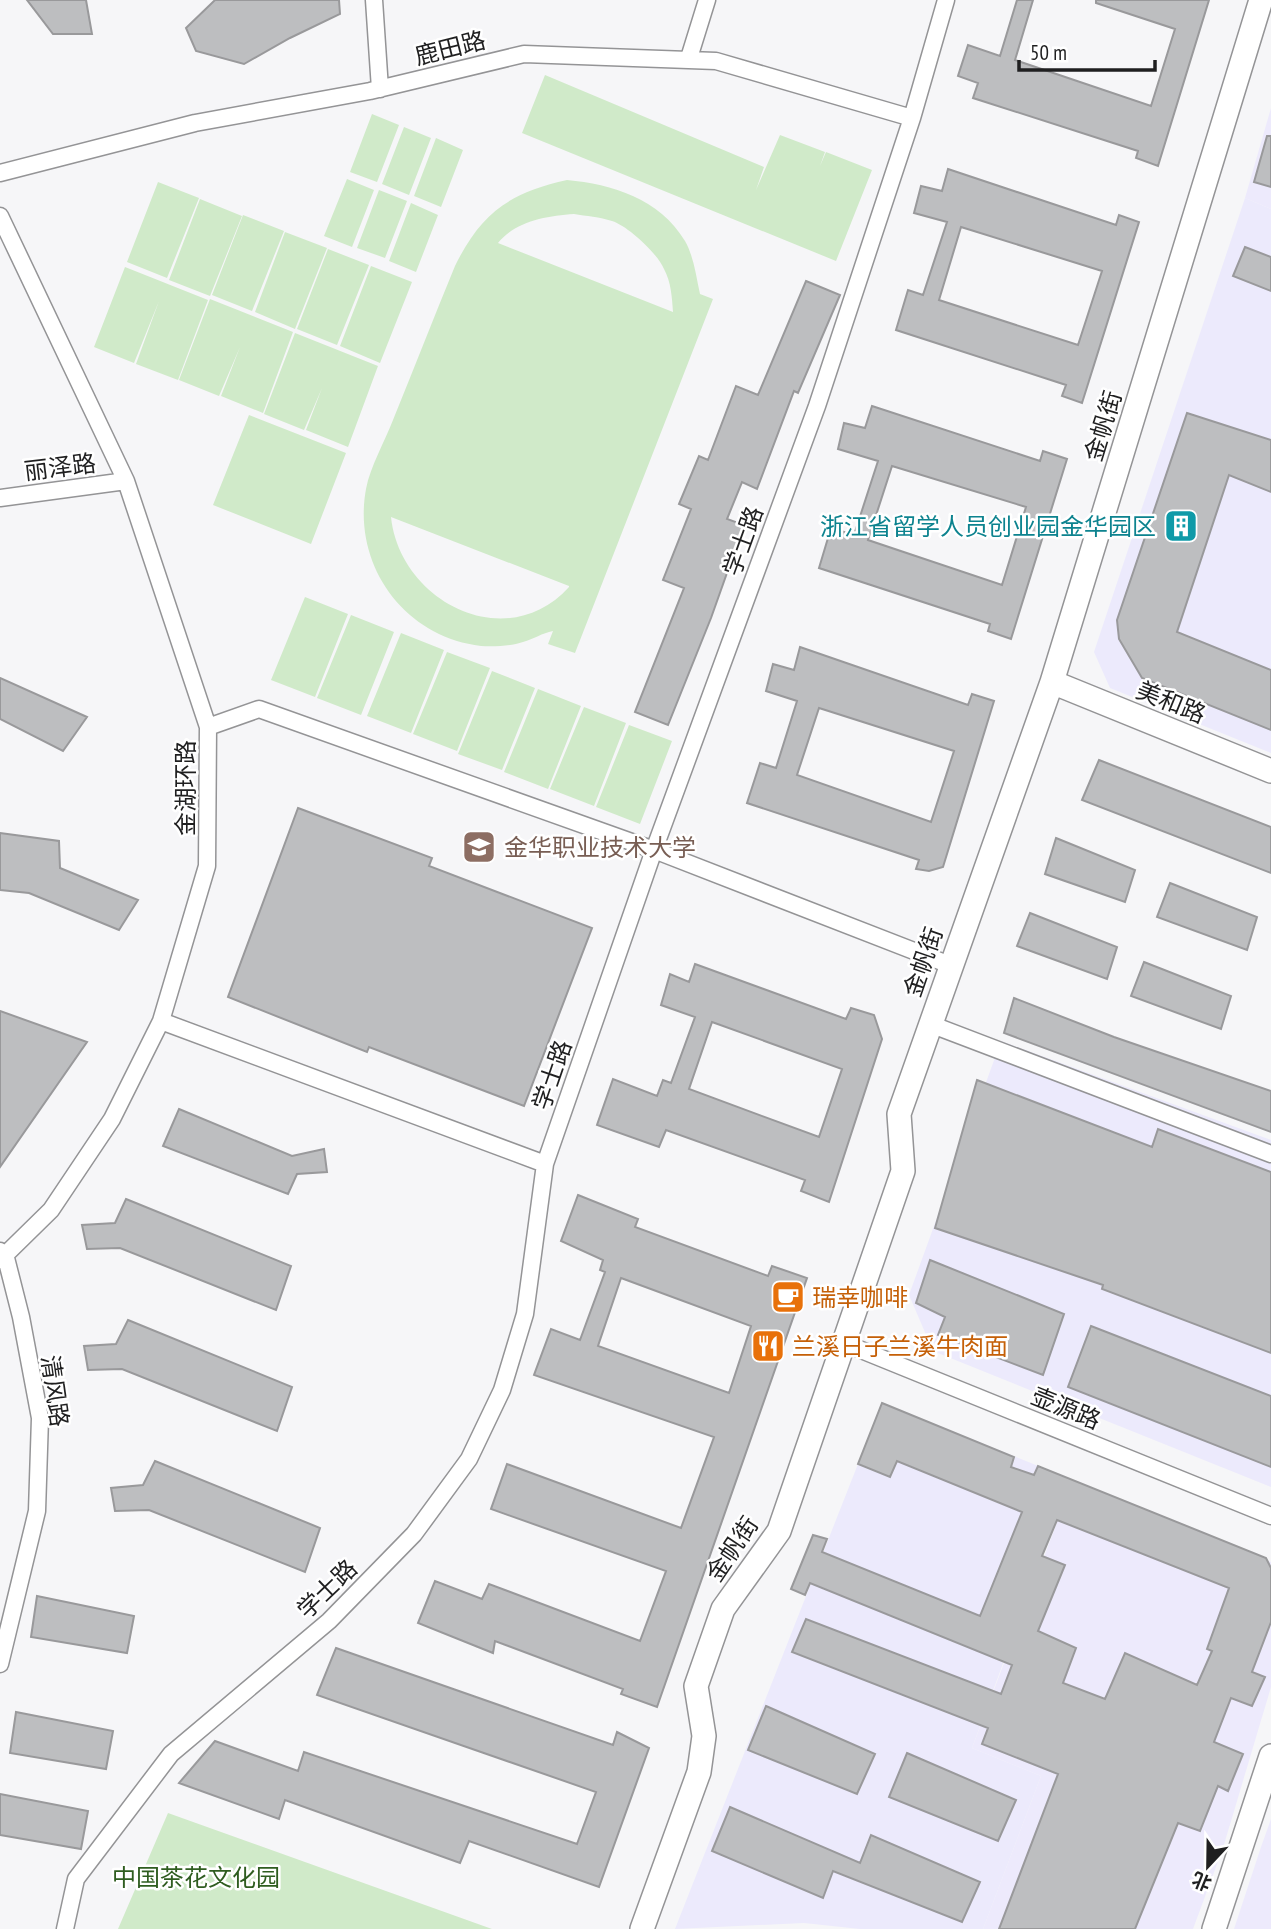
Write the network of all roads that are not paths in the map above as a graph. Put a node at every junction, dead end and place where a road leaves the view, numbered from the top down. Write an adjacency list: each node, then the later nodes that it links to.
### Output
1 (374, 0): 6 (street)
2 (707, 0): 5 (street)
3 (946, 0): 7 (street, 学士路)
4 (1261, 0): 12 (street, 金帆街)
5 (689, 58): 6 (street, 鹿田路); 7 (street, 鹿田路)
6 (380, 89): 8 (street, 鹿田路)
7 (912, 118): 15 (street, 学士路)
8 (0, 173)
9 (0, 216): 10 (street, 金湖环路)
10 (126, 481): 11 (street, 丽泽路); 13 (street, 金湖环路)
11 (0, 498)
12 (1052, 682): 14 (street, 美和路); 16 (street, 金帆街)
13 (208, 727): 15 (street); 17 (street, 金湖环路)
14 (1271, 771)
15 (654, 850): 16 (street); 20 (street, 学士路)
16 (950, 965): 18 (street, 金帆街)
17 (161, 1021): 20 (street); 21 (street, 金湖环路)
18 (930, 1024): 19 (street); 22 (street, 金帆街)
19 (1271, 1154)
20 (545, 1164): 26 (street, 学士路)
21 (2, 1255): 24 (street, 清风路)
22 (844, 1343): 23 (street, 壶源路); 27 (street, 金帆街)
23 (1271, 1516)
24 (0, 1664)
25 (1271, 1756): 28 (street)
26 (65, 1929)
27 (642, 1929)
28 (1214, 1929)

